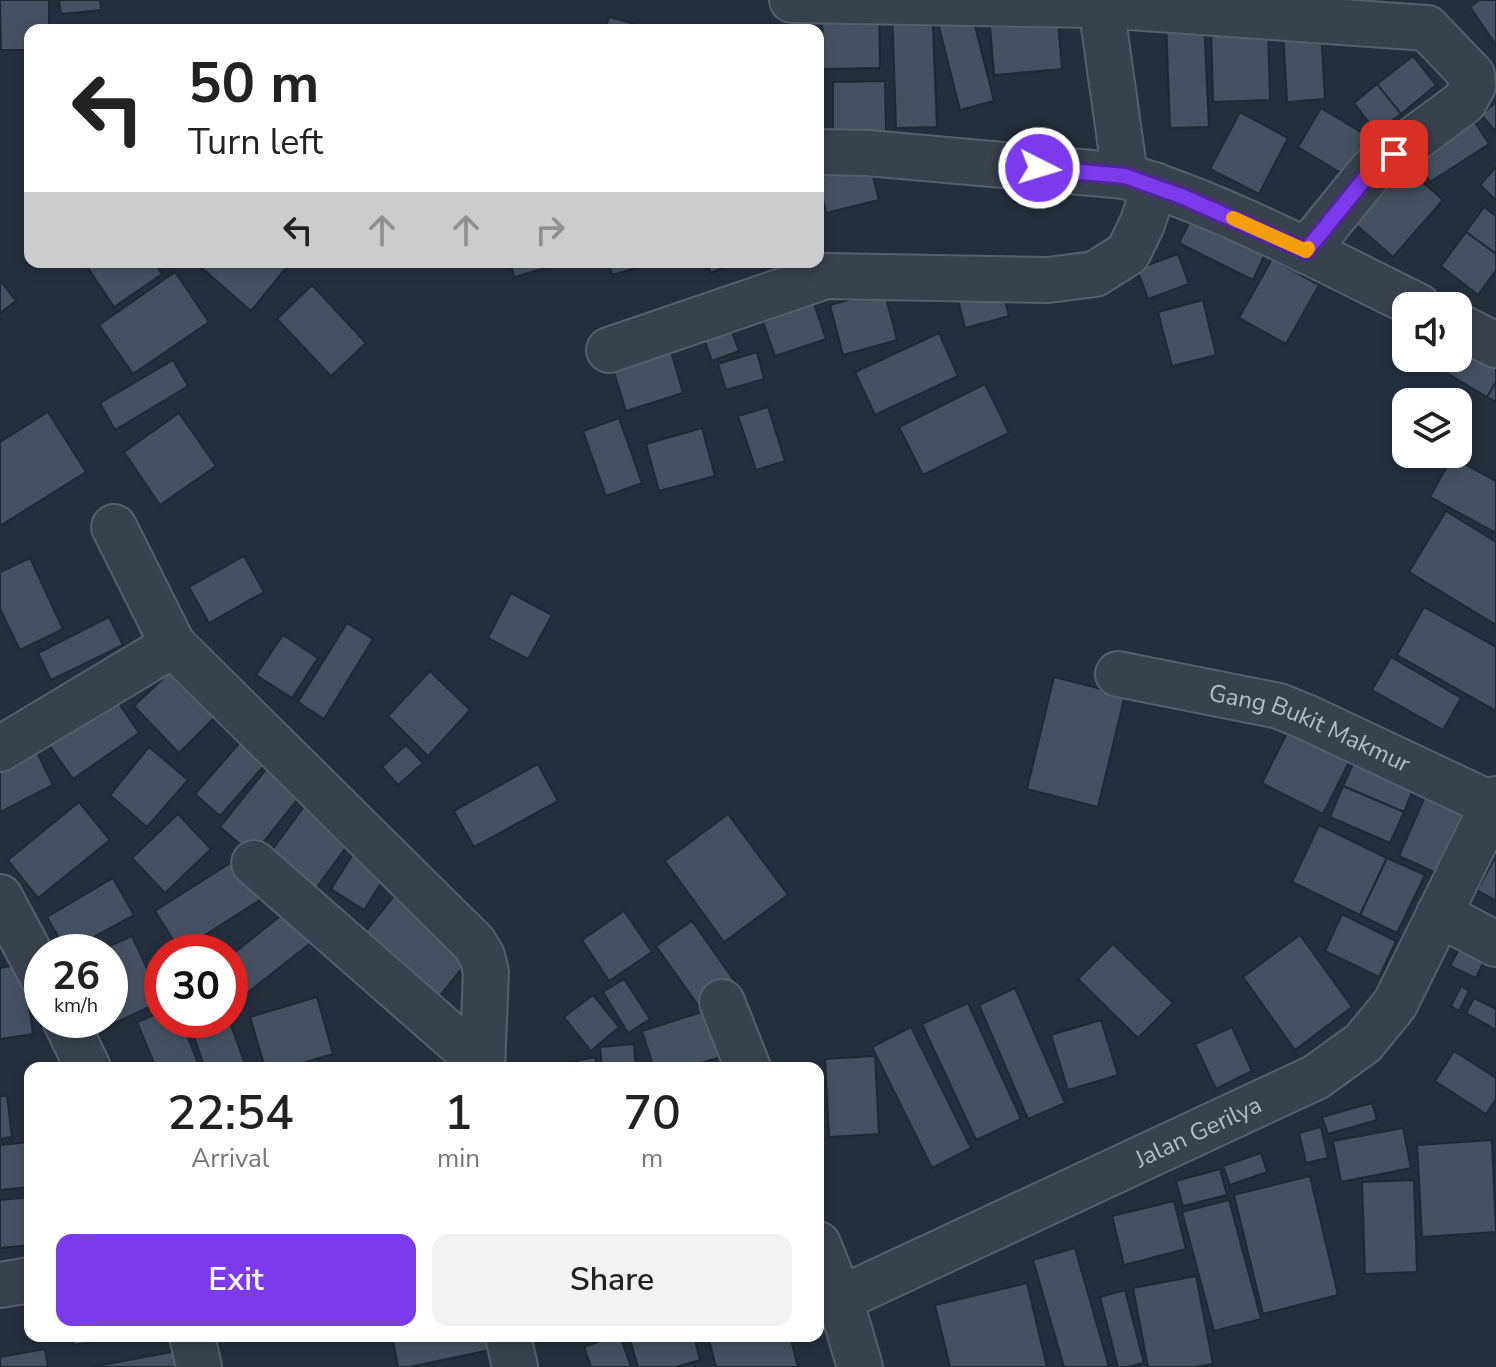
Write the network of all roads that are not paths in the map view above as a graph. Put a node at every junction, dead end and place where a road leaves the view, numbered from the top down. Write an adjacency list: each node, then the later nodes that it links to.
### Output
1 (792, 0): 2 (street)
2 (1101, 5): 3 (street); 5 (street)
3 (1428, 14): 6 (street)
4 (824, 152): 5 (street)
5 (1140, 180): 6 (street); 10 (street)
6 (1306, 251): 7 (street)
7 (1392, 293)
8 (1472, 333): 9 (street)
9 (1496, 345)
10 (609, 350)
11 (114, 527): 12 (street)
12 (173, 645): 14 (street); 25 (street)
13 (1118, 674): 15 (street, Gang Bukit Makmur)
14 (0, 749)
15 (1494, 802): 18 (street, Jalan Gerilya)
16 (254, 863): 24 (street)
17 (0, 897): 19 (street)
18 (1439, 914): 20 (street); 30 (street, Jalan Gerilya)
19 (24, 942)
20 (1496, 944)
21 (722, 1002): 26 (street)
22 (74, 1038): 23 (street)
23 (85, 1062)
24 (478, 1062)
25 (482, 1062)
26 (746, 1062)
27 (824, 1259): 30 (street)
28 (24, 1281): 29 (street)
29 (0, 1285)
30 (840, 1299): 35 (street)
31 (193, 1342): 33 (street)
32 (509, 1342): 34 (street)
33 (199, 1367)
34 (515, 1367)
35 (860, 1367)

